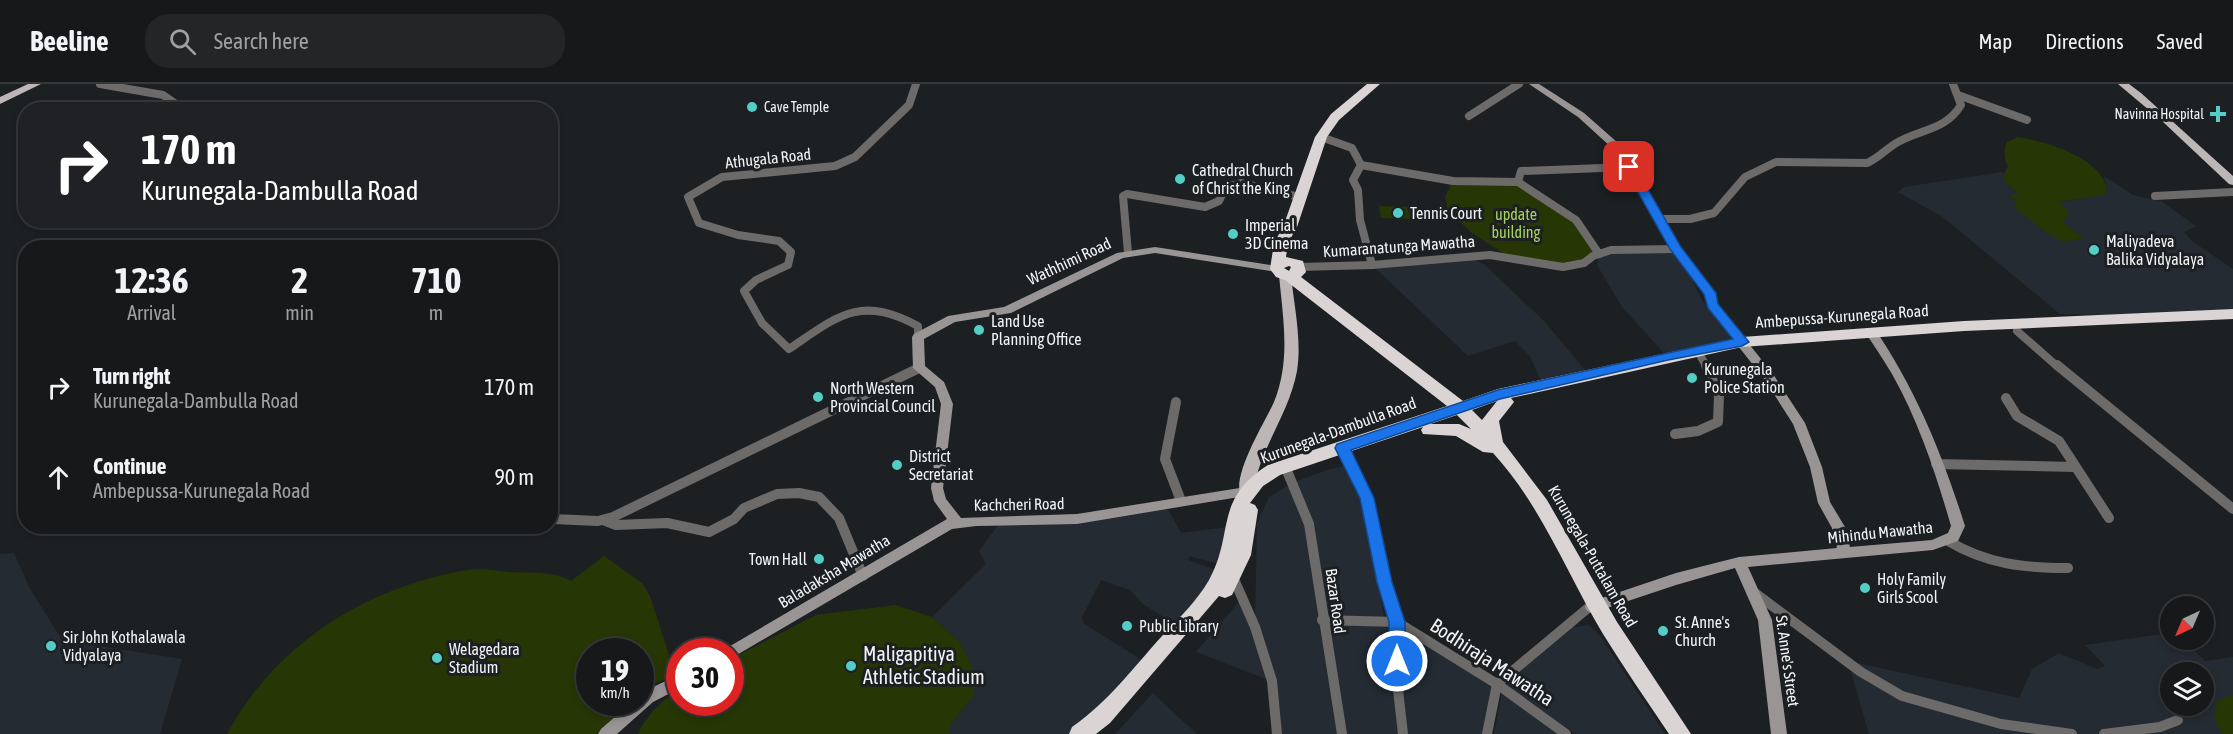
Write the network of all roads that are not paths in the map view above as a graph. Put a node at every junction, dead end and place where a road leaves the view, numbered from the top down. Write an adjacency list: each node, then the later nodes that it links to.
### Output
1 (36, 84): 12 (main road)
2 (100, 84): 10 (street)
3 (142, 84): 10 (street)
4 (916, 84): 35 (street, Athugala Road)
5 (1374, 84): 16 (highway)
6 (1519, 84): 14 (street)
7 (1533, 84): 18 (street)
8 (1953, 84): 11 (street)
9 (2122, 84): 19 (main road)
10 (126, 88): 13 (street)
11 (1958, 95): 15 (street); 25 (street)
12 (0, 101)
13 (173, 102)
14 (1469, 116)
15 (2027, 120)
16 (1321, 137): 17 (street); 24 (highway)
17 (1361, 165): 20 (street); 29 (street)
18 (1629, 167): 20 (street); 25 (street)
19 (2228, 172): 21 (main road)
20 (1518, 182): 28 (street)
21 (2233, 182)
22 (2233, 192): 23 (street)
23 (2155, 196)
24 (1299, 197): 27 (street); 30 (highway)
25 (1658, 219): 26 (street)
26 (1676, 249): 28 (street, Kumaranatunga Mawatha); 36 (street)
27 (1128, 253): 30 (street, Wathhimi Road); 35 (street, Wathhimi Road)
28 (1599, 254): 29 (street, Kumaranatunga Mawatha)
29 (1372, 265): 30 (street, Kumaranatunga Mawatha)
30 (1289, 269): 39 (highway); 51 (main road)
31 (2233, 314): 34 (highway, Ambepussa-Kurunegala Road)
32 (2233, 322): 33 (highway, Ambepussa-Kurunegala Road)
33 (2017, 331): 34 (highway, Ambepussa-Kurunegala Road); 53 (street)
34 (1873, 335): 36 (highway, Ambepussa-Kurunegala Road); 48 (street, Mihindu Mawatha)
35 (918, 337): 38 (street)
36 (1745, 346): 37 (highway, Ambepussa-Kurunegala Road); 41 (highway, Ambepussa-Kurunegala Road); 59 (street)
37 (1701, 357): 41 (highway, Ambepussa-Kurunegala Road); 45 (street)
38 (919, 368): 56 (street); 57 (street, Kachcheri Road)
39 (1425, 381): 41 (highway); 43 (highway, Kurunegala-Puttalam Road); 44 (highway)
40 (2006, 398): 49 (street)
41 (1502, 399): 43 (highway, Ambepussa-Kurunegala Road); 46 (highway)
42 (1176, 402): 52 (street)
43 (1460, 413): 44 (highway, Kurunegala-Dambulla Road); 46 (highway, Kurunegala-Puttalam Road)
44 (1426, 426): 46 (highway); 47 (highway, Kurunegala-Dambulla Road)
45 (1675, 434)
46 (1492, 446): 65 (highway, Kurunegala-Puttalam Road)
47 (1345, 452): 50 (highway, Kurunegala-Dambulla Road); 67 (street)
48 (1936, 464): 49 (street); 58 (street, Mihindu Mawatha)
49 (2075, 467): 54 (street)
50 (1288, 471): 51 (highway, Kurunegala-Dambulla Road); 63 (highway, Kurunegala-Dambulla Road); 66 (street, Bazar Road)
51 (1246, 492): 52 (street, Kachcheri Road); 73 (highway)
52 (1181, 501): 57 (street, Kachcheri Road)
53 (2233, 509)
54 (2109, 518)
55 (558, 519): 56 (street)
56 (603, 520): 62 (street)
57 (957, 522): 62 (street, Baladaksha Mawatha)
58 (1948, 541): 59 (street, Mihindu Mawatha); 61 (street)
59 (1845, 552): 60 (street, Mihindu Mawatha)
60 (1739, 562): 64 (street, St. Anne's Street); 65 (street, Mihindu Mawatha)
61 (2068, 568)
62 (863, 576): 68 (street, Baladaksha Mawatha)
63 (1233, 577): 74 (highway, Kurunegala-Dambulla Road); 75 (street)
64 (1755, 592): 82 (street, St. Anne's Street); 83 (street)
65 (1593, 607): 69 (street); 80 (highway, Kurunegala-Puttalam Road); 81 (highway, Kurunegala-Puttalam Road)
66 (1322, 620): 67 (street); 76 (street, Bazar Road)
67 (1397, 622): 69 (street, Bodhiraja Mawatha); 77 (street)
68 (744, 645)
69 (1497, 684): 78 (street); 79 (street, Bodhiraja Mawatha)
70 (666, 687): 72 (street)
71 (2178, 720): 84 (street)
72 (606, 734)
73 (1079, 734)
74 (1097, 734)
75 (1277, 734)
76 (1342, 734)
77 (1403, 734)
78 (1487, 734)
79 (1566, 734)
80 (1668, 734)
81 (1681, 734)
82 (1779, 734)
83 (2072, 734)
84 (2104, 734)

